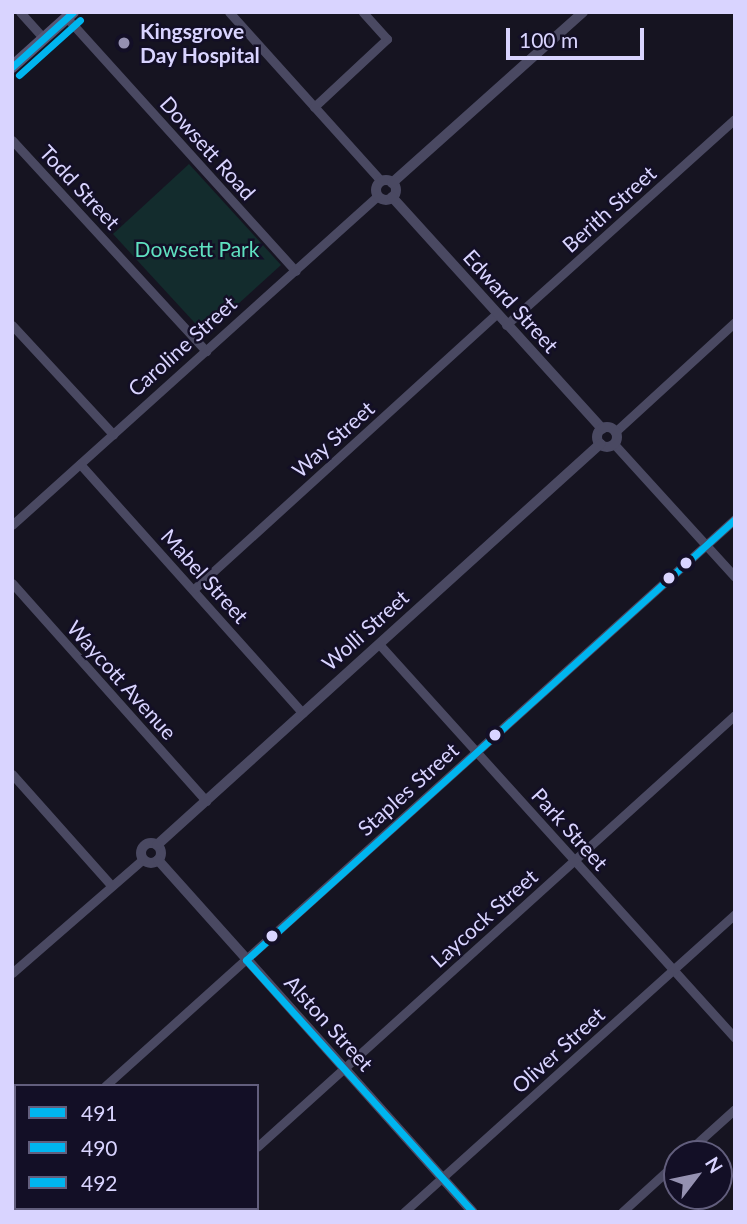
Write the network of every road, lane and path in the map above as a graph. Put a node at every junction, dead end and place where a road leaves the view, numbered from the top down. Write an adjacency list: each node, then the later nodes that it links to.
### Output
1 (20, 12): 6 (street)
2 (229, 12): 8 (street)
3 (363, 12): 8 (street)
4 (583, 12): 11 (street)
5 (70, 15): 6 (main road); 14 (street, Dowsett Road)
6 (44, 39): 7 (main road)
7 (12, 67)
8 (314, 107): 11 (street)
9 (735, 119): 18 (street, Berith Street)
10 (12, 140): 19 (street, Todd Street)
11 (387, 182): 12 (street); 13 (street)
12 (378, 196): 13 (street); 14 (street, Caroline Street)
13 (392, 197): 15 (street, Edward Street)
14 (296, 271): 19 (street, Caroline Street)
15 (496, 314): 18 (street, Edward Street); 30 (street, Way Street)
16 (735, 323): 22 (street)
17 (12, 325): 21 (street)
18 (506, 325): 20 (street, Edward Street)
19 (206, 351): 21 (street, Caroline Street)
20 (602, 429): 22 (street); 23 (street)
21 (113, 435): 24 (street, Caroline Street)
22 (615, 438): 23 (street); 27 (street)
23 (600, 444): 31 (street, Wolli Street)
24 (80, 464): 25 (street, Caroline Street); 30 (street, Mabel Street)
25 (14, 519)
26 (735, 519): 27 (street, Staples Street)
27 (706, 545): 28 (street); 34 (street, Staples Street)
28 (735, 577)
29 (12, 583): 36 (street, Waycott Avenue)
30 (194, 589): 32 (street, Mabel Street)
31 (379, 644): 32 (street, Wolli Street); 34 (street, Park Street)
32 (303, 713): 36 (street, Wolli Street)
33 (735, 715): 40 (street, Laycock Street)
34 (476, 752): 40 (street, Park Street); 43 (street, Staples Street)
35 (12, 774): 41 (street)
36 (206, 801): 37 (street, Wolli Street)
37 (156, 845): 38 (street, Wolli Street); 39 (street)
38 (143, 859): 39 (street); 41 (street)
39 (158, 860): 43 (street, Alston Street)
40 (574, 860): 45 (street, Park Street); 47 (street, Laycock Street)
41 (111, 885): 44 (street)
42 (735, 914): 45 (street, Oliver Street)
43 (246, 960): 47 (street, Alston Street); 48 (street, Staples Street)
44 (13, 970)
45 (673, 970): 46 (street, Park Street); 53 (street, Oliver Street)
46 (735, 1038)
47 (344, 1069): 51 (street, Laycock Street); 53 (street, Alston Street)
48 (107, 1084)
49 (735, 1109): 50 (street)
50 (701, 1140)
51 (259, 1145)
52 (663, 1174): 56 (street)
53 (442, 1177): 54 (street, Oliver Street); 55 (street, Alston Street)
54 (404, 1212)
55 (473, 1212)
56 (622, 1212)

